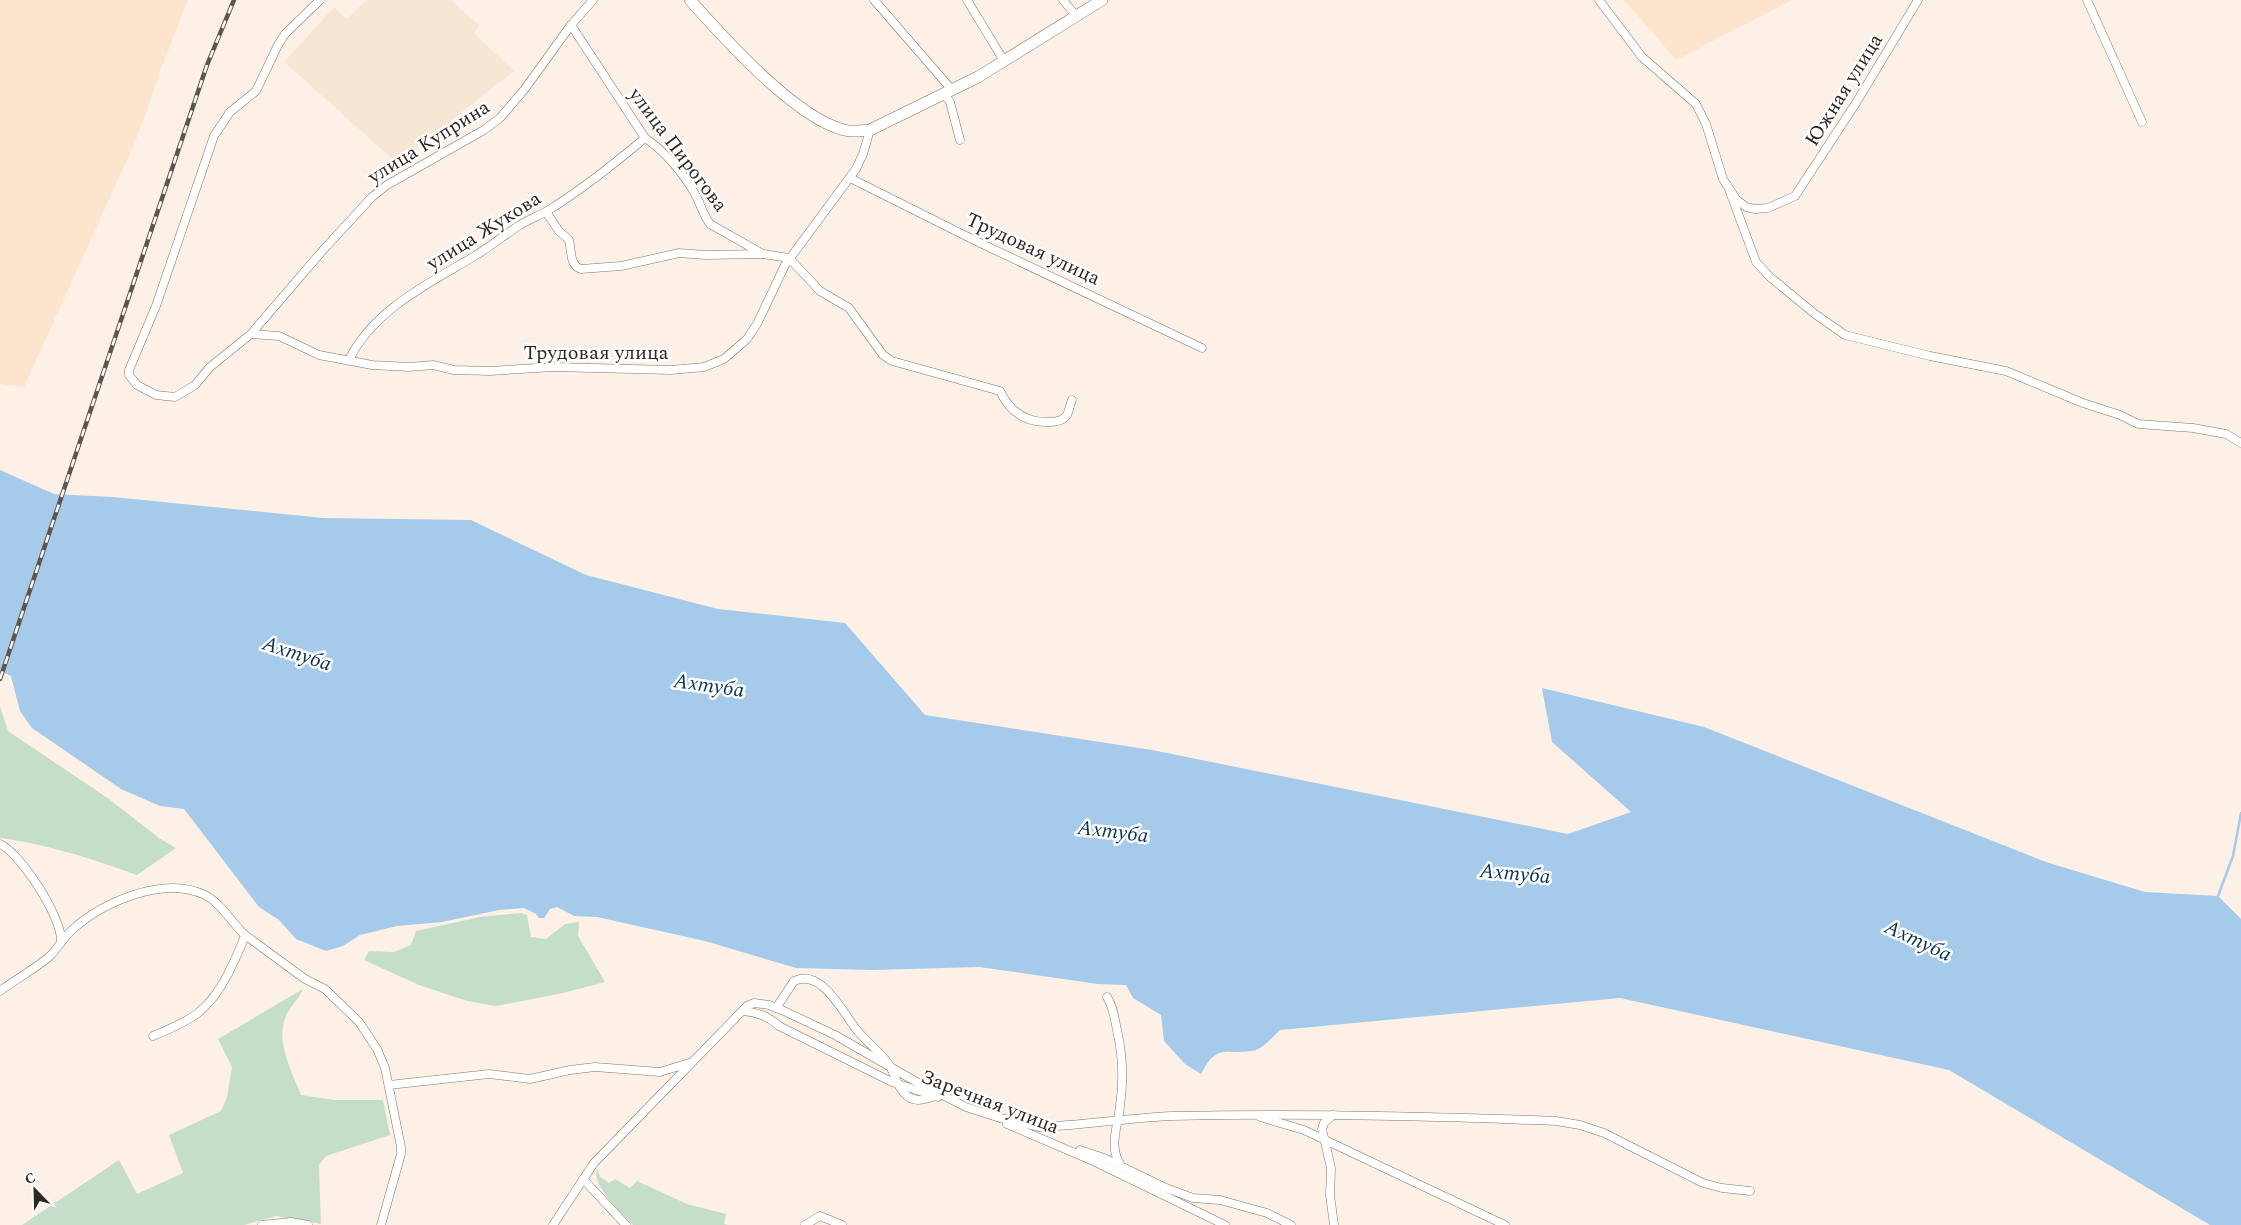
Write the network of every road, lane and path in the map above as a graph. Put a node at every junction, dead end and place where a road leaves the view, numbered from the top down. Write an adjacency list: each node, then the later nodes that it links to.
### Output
1 (320, 0): 24 (street, улица Куприна)
2 (592, 0): 12 (street, улица Куприна)
3 (690, 0): 16 (main road)
4 (874, 0): 14 (street)
5 (967, 0): 13 (street)
6 (1063, 0): 11 (street)
7 (1102, 0): 11 (main road)
8 (1599, 0): 20 (street)
9 (1918, 0): 20 (street, Южная улица)
10 (2087, 0): 15 (street)
11 (1076, 16): 13 (main road)
12 (571, 25): 17 (street, улица Пирогова); 24 (street, улица Куприна)
13 (1004, 61): 14 (main road)
14 (948, 92): 16 (main road); 18 (street)
15 (2142, 122)
16 (870, 130): 19 (street, Трудовая улица)
17 (645, 138): 21 (street, улица Жукова); 22 (street, улица Пирогова)
18 (960, 140)
19 (850, 178): 23 (street, Трудовая улица); 25 (street, Трудовая улица)
20 (1730, 192): 28 (street)
21 (546, 212): 22 (street); 26 (street, улица Жукова)
22 (763, 254): 23 (street, улица Пирогова)
23 (789, 258): 26 (street, Трудовая улица); 27 (street)
24 (251, 334): 26 (street, Трудовая улица)
25 (1202, 348)
26 (350, 360)
27 (1072, 400)
28 (2241, 443)
29 (0, 844): 31 (street)
30 (246, 935): 31 (street); 36 (street); 40 (street)
31 (61, 940): 32 (street)
32 (0, 990)
33 (1107, 997): 45 (street)
34 (776, 1008): 35 (street); 38 (street); 38 (street)
35 (744, 1011): 37 (street); 39 (street, Заречная улица)
36 (153, 1036)
37 (689, 1063): 40 (street); 49 (street)
38 (890, 1067): 39 (street); 41 (street)
39 (899, 1084): 41 (street, Заречная улица)
40 (389, 1085): 53 (street)
41 (937, 1095): 42 (street, Заречная улица)
42 (966, 1107): 45 (street); 46 (street, Заречная улица)
43 (1254, 1115): 44 (street); 45 (street); 47 (street)
44 (1332, 1115): 47 (street); 50 (street)
45 (1118, 1120): 48 (street)
46 (1046, 1141): 48 (street); 58 (street, Заречная улица)
47 (1324, 1141): 60 (street); 61 (street)
48 (1121, 1166): 59 (street)
49 (583, 1179): 54 (street); 55 (street)
50 (1750, 1191)
51 (262, 1225): 52 (street)
52 (308, 1225)
53 (381, 1225)
54 (553, 1225)
55 (626, 1225)
56 (805, 1225): 57 (street)
57 (842, 1225)
58 (1225, 1225)
59 (1291, 1225)
60 (1334, 1225)
61 (1505, 1225)

